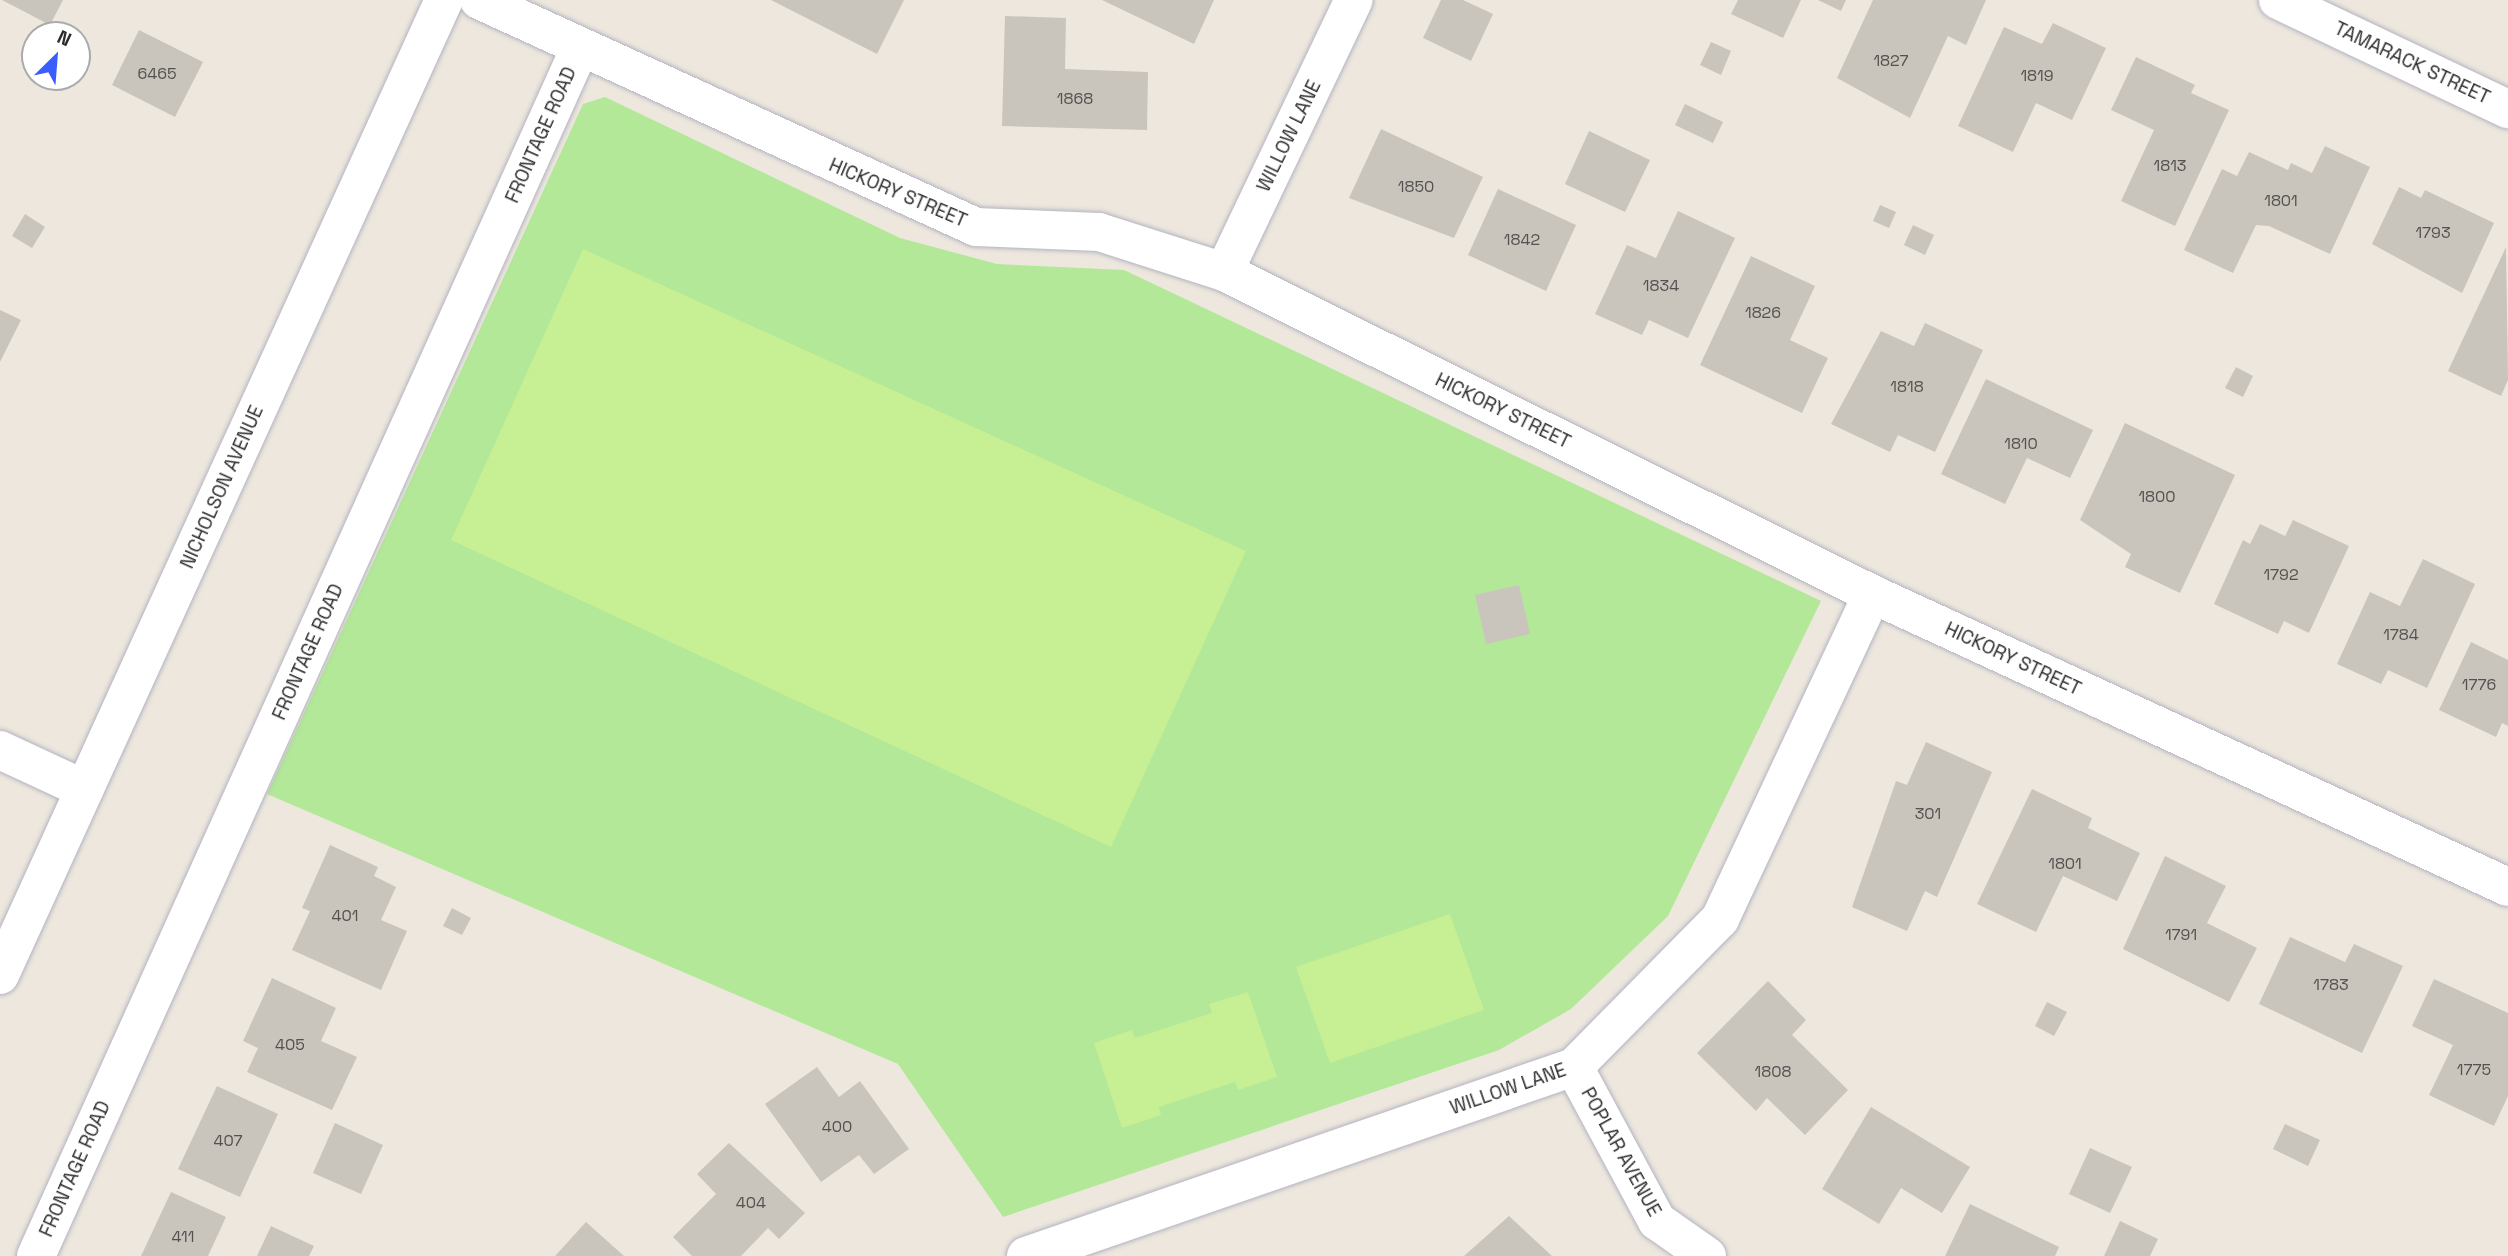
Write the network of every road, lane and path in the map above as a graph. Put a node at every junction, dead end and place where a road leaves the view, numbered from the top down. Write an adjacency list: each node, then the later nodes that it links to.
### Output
1 (443, 0): 10 (street, NICHOLSON AVENUE)
2 (479, 0): 5 (street, HICKORY STREET)
3 (1354, 0): 7 (street, WILLOW LANE)
4 (2278, 0): 6 (street, TAMARACK STREET)
5 (580, 48): 7 (street, HICKORY STREET); 15 (street, FRONTAGE ROAD)
6 (2508, 109)
7 (1224, 272): 8 (street, HICKORY STREET)
8 (1872, 594): 11 (street, HICKORY STREET); 13 (street, WILLOW LANE)
9 (0, 750): 10 (street)
10 (84, 789): 12 (street, NICHOLSON AVENUE)
11 (2508, 887)
12 (0, 975)
13 (1574, 1067): 14 (street, WILLOW LANE); 17 (street, POPLAR AVENUE)
14 (1097, 1242): 16 (street, WILLOW LANE)
15 (36, 1256)
16 (1026, 1256)
17 (1707, 1256)

